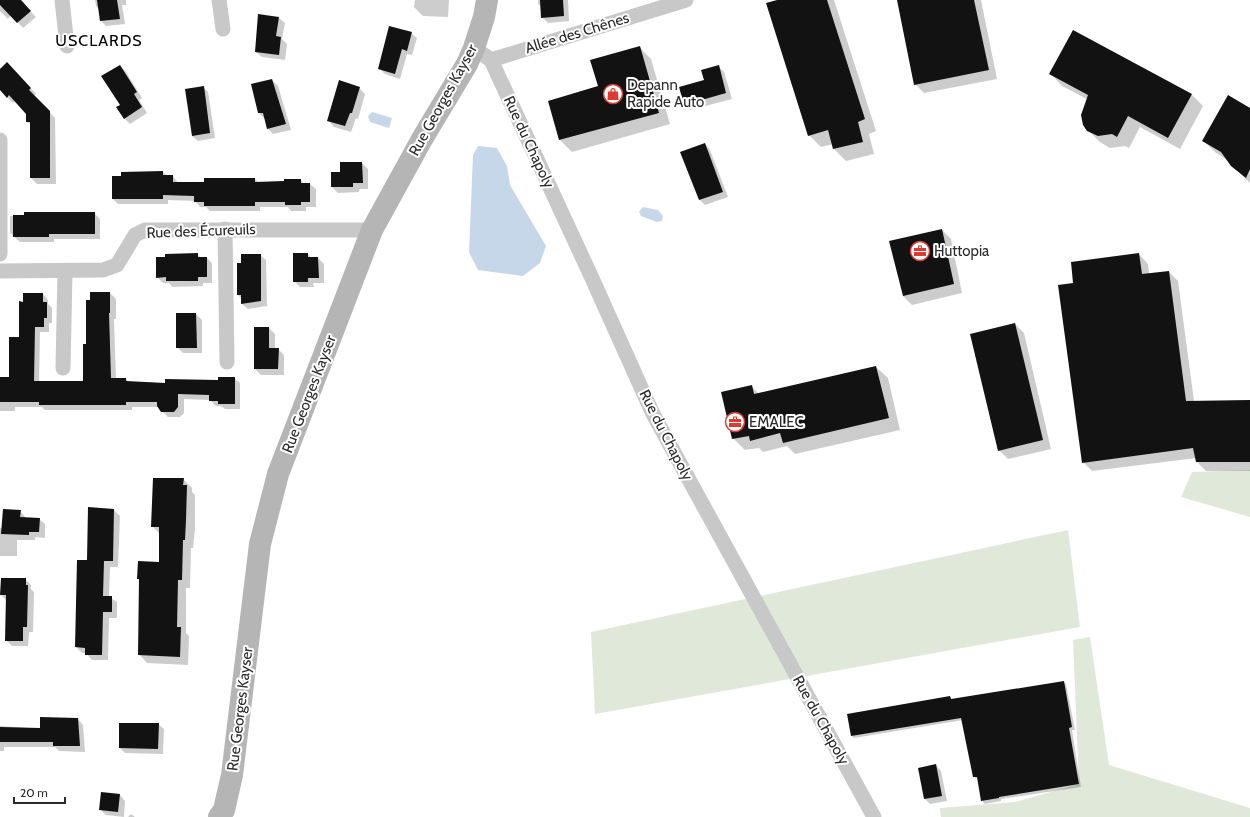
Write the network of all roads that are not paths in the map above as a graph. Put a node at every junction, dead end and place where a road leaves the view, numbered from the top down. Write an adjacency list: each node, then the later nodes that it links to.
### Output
1 (62, 0): 6 (street)
2 (219, 0): 5 (street)
3 (487, 0): 7 (street, Rue Georges Kayser)
4 (686, 0): 7 (street, Allée des Chênes)
5 (223, 29)
6 (67, 46)
7 (483, 54): 10 (street, Rue Georges Kayser); 17 (street, Rue du Chapoly)
8 (0, 140): 11 (street)
9 (226, 230): 10 (street, Rue des Écureuils); 13 (street, Rue des Écureuils); 14 (street)
10 (372, 230): 16 (street, Rue Georges Kayser)
11 (0, 254)
12 (0, 271): 13 (street, Rue des Écureuils)
13 (65, 272): 15 (street)
14 (227, 362)
15 (63, 368)
16 (219, 817)
17 (874, 817)

